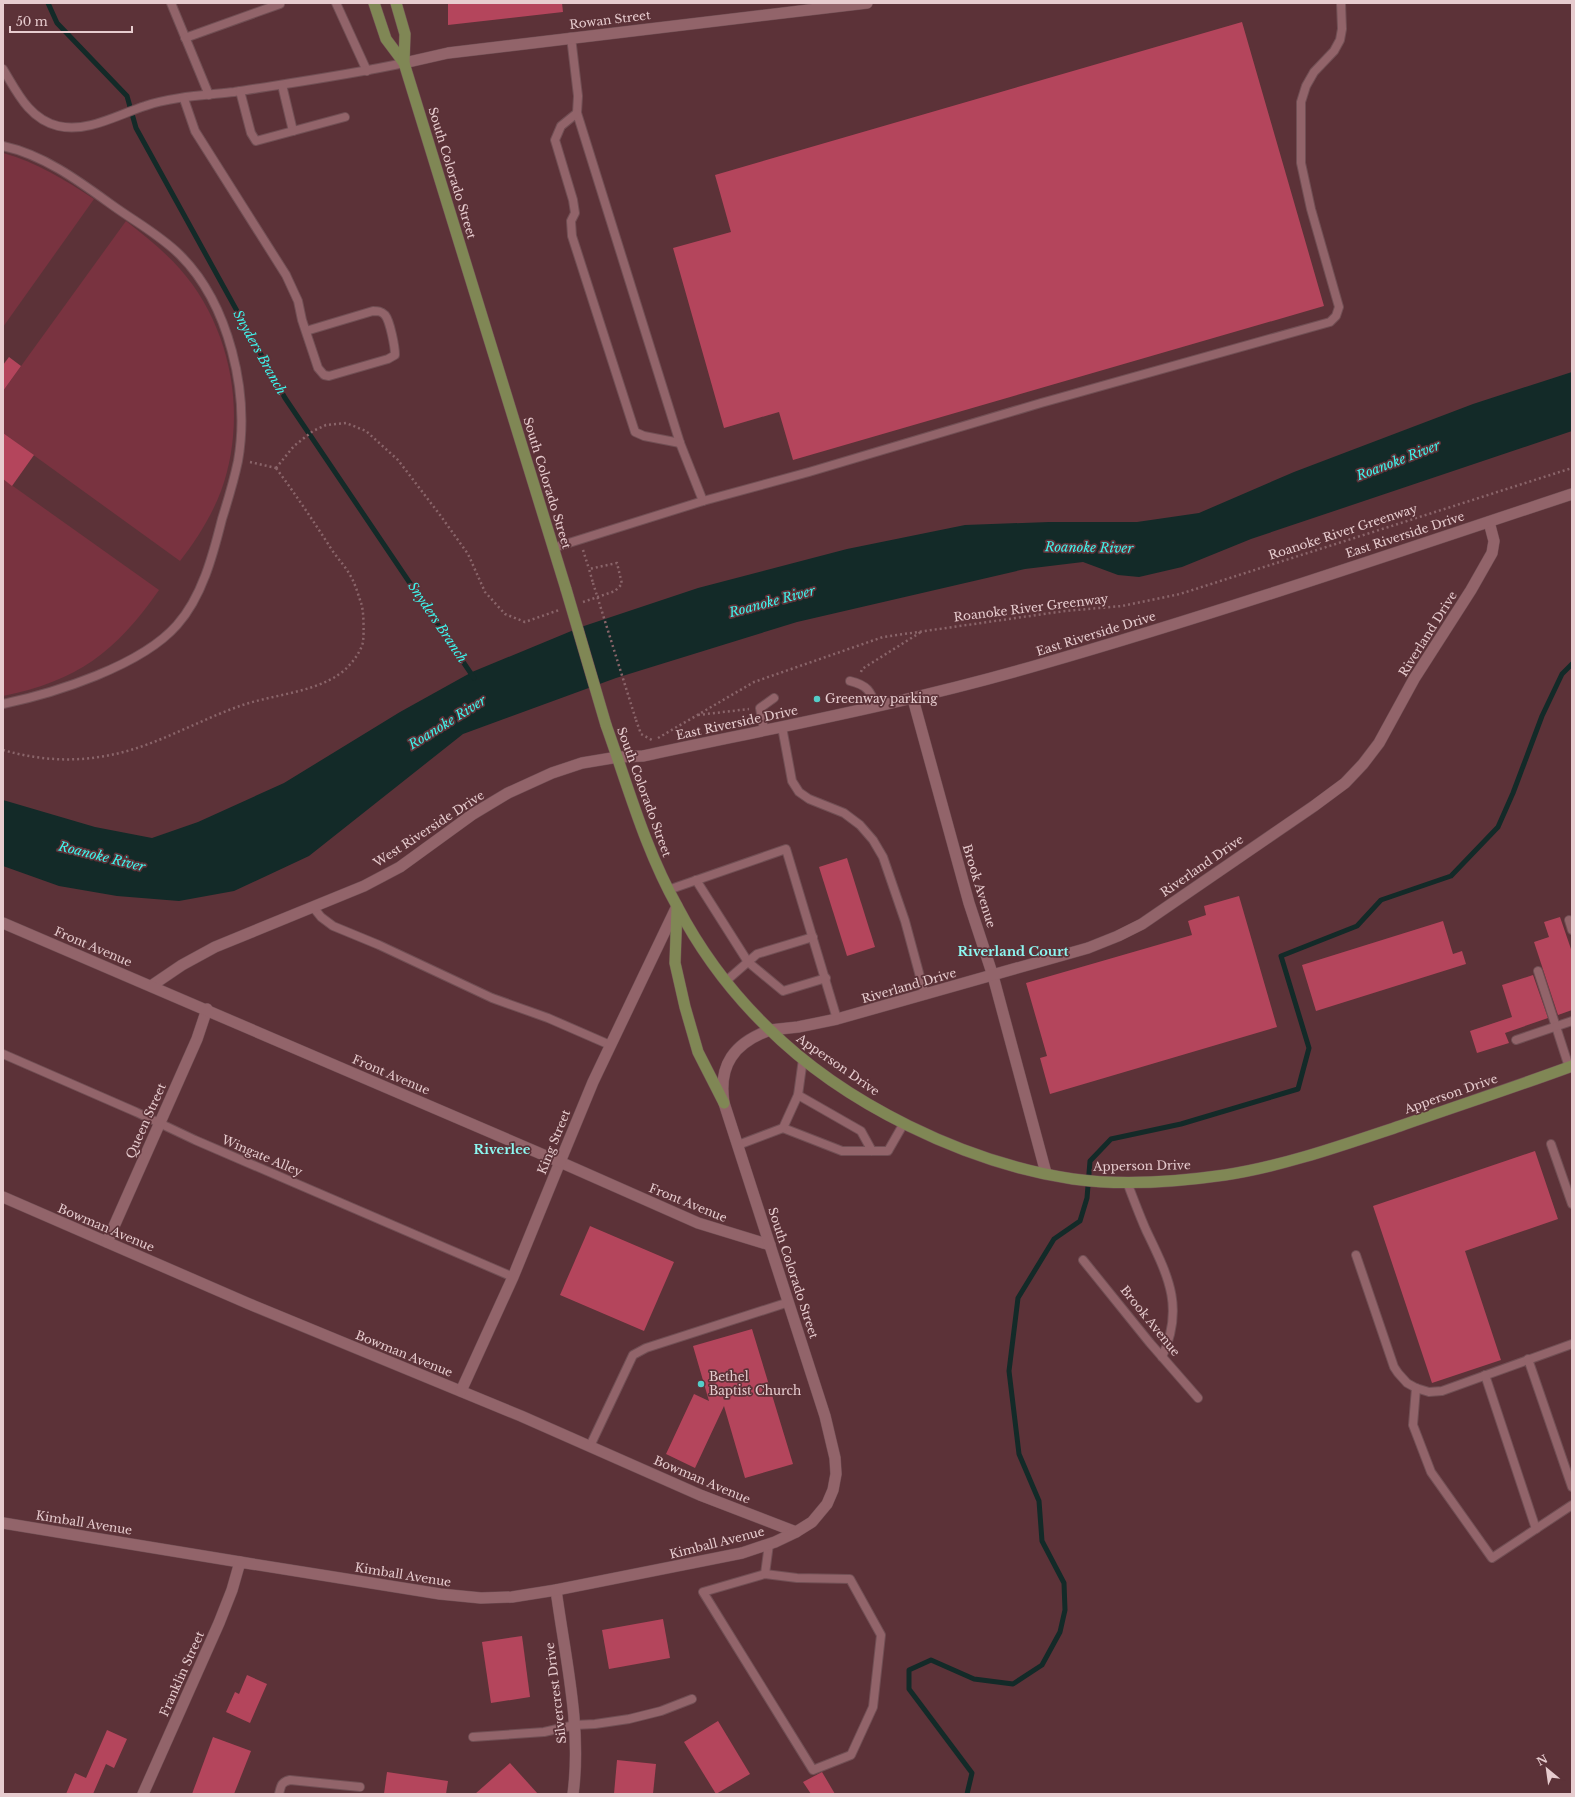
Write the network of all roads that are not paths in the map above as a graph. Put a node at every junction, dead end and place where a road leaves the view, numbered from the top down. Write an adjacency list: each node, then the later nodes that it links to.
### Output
1 (171, 3): 9 (lane)
2 (336, 3): 12 (lane)
3 (374, 3): 10 (main road, South Colorado Street)
4 (396, 3): 10 (main road, South Colorado Street)
5 (867, 3): 8 (street, Rowan Street)
6 (1340, 3): 24 (lane)
7 (280, 4): 9 (lane)
8 (571, 37): 10 (street, Rowan Street); 17 (lane)
9 (185, 38): 15 (lane)
10 (404, 63): 12 (lane); 26 (main road, South Colorado Street)
11 (3, 69): 16 (lane)
12 (367, 71): 13 (lane)
13 (282, 85): 14 (lane); 19 (lane)
14 (240, 91): 15 (lane); 19 (lane)
15 (209, 95): 16 (lane)
16 (184, 98): 21 (lane)
17 (577, 113): 22 (lane); 22 (lane)
18 (345, 117): 19 (lane)
19 (293, 131)
20 (3, 146): 30 (lane)
21 (306, 331): 21 (lane)
22 (680, 443): 24 (lane)
23 (1572, 494): 25 (street, East Riverside Drive)
24 (703, 500): 26 (lane)
25 (1489, 522): 29 (street, East Riverside Drive); 45 (street, Riverland Drive)
26 (553, 548): 34 (main road, South Colorado Street, bridge)
27 (850, 681): 31 (lane)
28 (774, 698): 33 (lane)
29 (912, 699): 31 (street, East Riverside Drive); 45 (street, Brook Avenue)
30 (3, 704)
31 (876, 707): 32 (street, East Riverside Drive)
32 (782, 727): 33 (street, East Riverside Drive); 49 (lane)
33 (764, 730): 34 (street, East Riverside Drive)
34 (618, 756): 36 (main road, South Colorado Street); 38 (street, West Riverside Drive)
35 (696, 880): 36 (lane); 42 (lane); 43 (lane)
36 (668, 890): 37 (main road, South Colorado Street)
37 (677, 906): 47 (main road, Apperson Drive); 56 (street, King Street); 61 (main road)
38 (313, 907): 48 (street, West Riverside Drive); 56 (lane)
39 (1569, 920): 41 (lane)
40 (3, 923): 48 (street, Front Avenue)
41 (1572, 930)
42 (813, 936): 43 (lane); 46 (lane)
43 (748, 962): 46 (lane); 47 (lane)
44 (1538, 971): 53 (lane)
45 (993, 976): 49 (street, Riverland Drive); 69 (street, Brook Avenue)
46 (826, 978): 51 (lane)
47 (726, 981): 54 (main road, Apperson Drive)
48 (151, 986): 50 (street, Front Avenue)
49 (925, 994): 51 (street, Riverland Drive)
50 (207, 1009): 62 (street, Queen Street); 68 (street, Front Avenue)
51 (837, 1019): 54 (street, Riverland Drive)
52 (1572, 1021): 53 (lane)
53 (1556, 1026): 55 (lane); 59 (lane)
54 (770, 1030): 58 (main road, Apperson Drive); 61 (street, South Colorado Street)
55 (1516, 1040)
56 (610, 1045): 68 (street, King Street)
57 (3, 1054): 62 (lane, Wingate Alley)
58 (803, 1059): 60 (lane); 63 (main road, Apperson Drive)
59 (1571, 1067): 70 (main road, Apperson Drive)
60 (798, 1096): 64 (lane); 67 (lane)
61 (724, 1103): 66 (street, South Colorado Street)
62 (160, 1123): 73 (street, Queen Street); 77 (lane, Wingate Alley)
63 (904, 1124): 67 (lane); 69 (main road, Apperson Drive)
64 (783, 1128): 66 (lane); 67 (lane)
65 (1551, 1144): 72 (lane)
66 (738, 1145): 74 (street, South Colorado Street)
67 (872, 1151)
68 (560, 1162): 74 (street, Front Avenue); 77 (street, King Street)
69 (1046, 1173): 70 (main road, Apperson Drive)
70 (1126, 1182): 80 (lane)
71 (3, 1198): 73 (street, Bowman Avenue)
72 (1572, 1204)
73 (107, 1242): 84 (street, Bowman Avenue)
74 (770, 1245): 78 (street, South Colorado Street)
75 (1356, 1255): 83 (lane)
76 (1083, 1260): 80 (lane, Brook Avenue)
77 (513, 1277): 84 (street, King Street)
78 (789, 1302): 86 (lane); 91 (street, South Colorado Street)
79 (1572, 1344): 81 (lane)
80 (1162, 1357): 85 (lane, Brook Avenue)
81 (1528, 1359): 82 (lane); 87 (lane)
82 (1485, 1375): 83 (lane); 90 (lane)
83 (1416, 1388): 90 (lane)
84 (461, 1391): 86 (street, Bowman Avenue)
85 (1198, 1398)
86 (590, 1446): 91 (street, Bowman Avenue)
87 (1572, 1487)
88 (1572, 1505): 90 (lane)
89 (3, 1523): 93 (street, Kimball Avenue)
90 (1536, 1529)
91 (796, 1532): 92 (street, Kimball Avenue)
92 (769, 1544): 94 (lane); 95 (street, Kimball Avenue)
93 (240, 1562): 95 (street, Kimball Avenue); 100 (street, Franklin Street)
94 (765, 1574): 94 (lane)
95 (556, 1590): 97 (street, Silvercrest Drive)
96 (692, 1698): 97 (lane)
97 (575, 1725): 98 (lane); 102 (street, Silvercrest Drive)
98 (473, 1736)
99 (360, 1788): 101 (lane)
100 (143, 1794)
101 (279, 1794)
102 (573, 1794)

